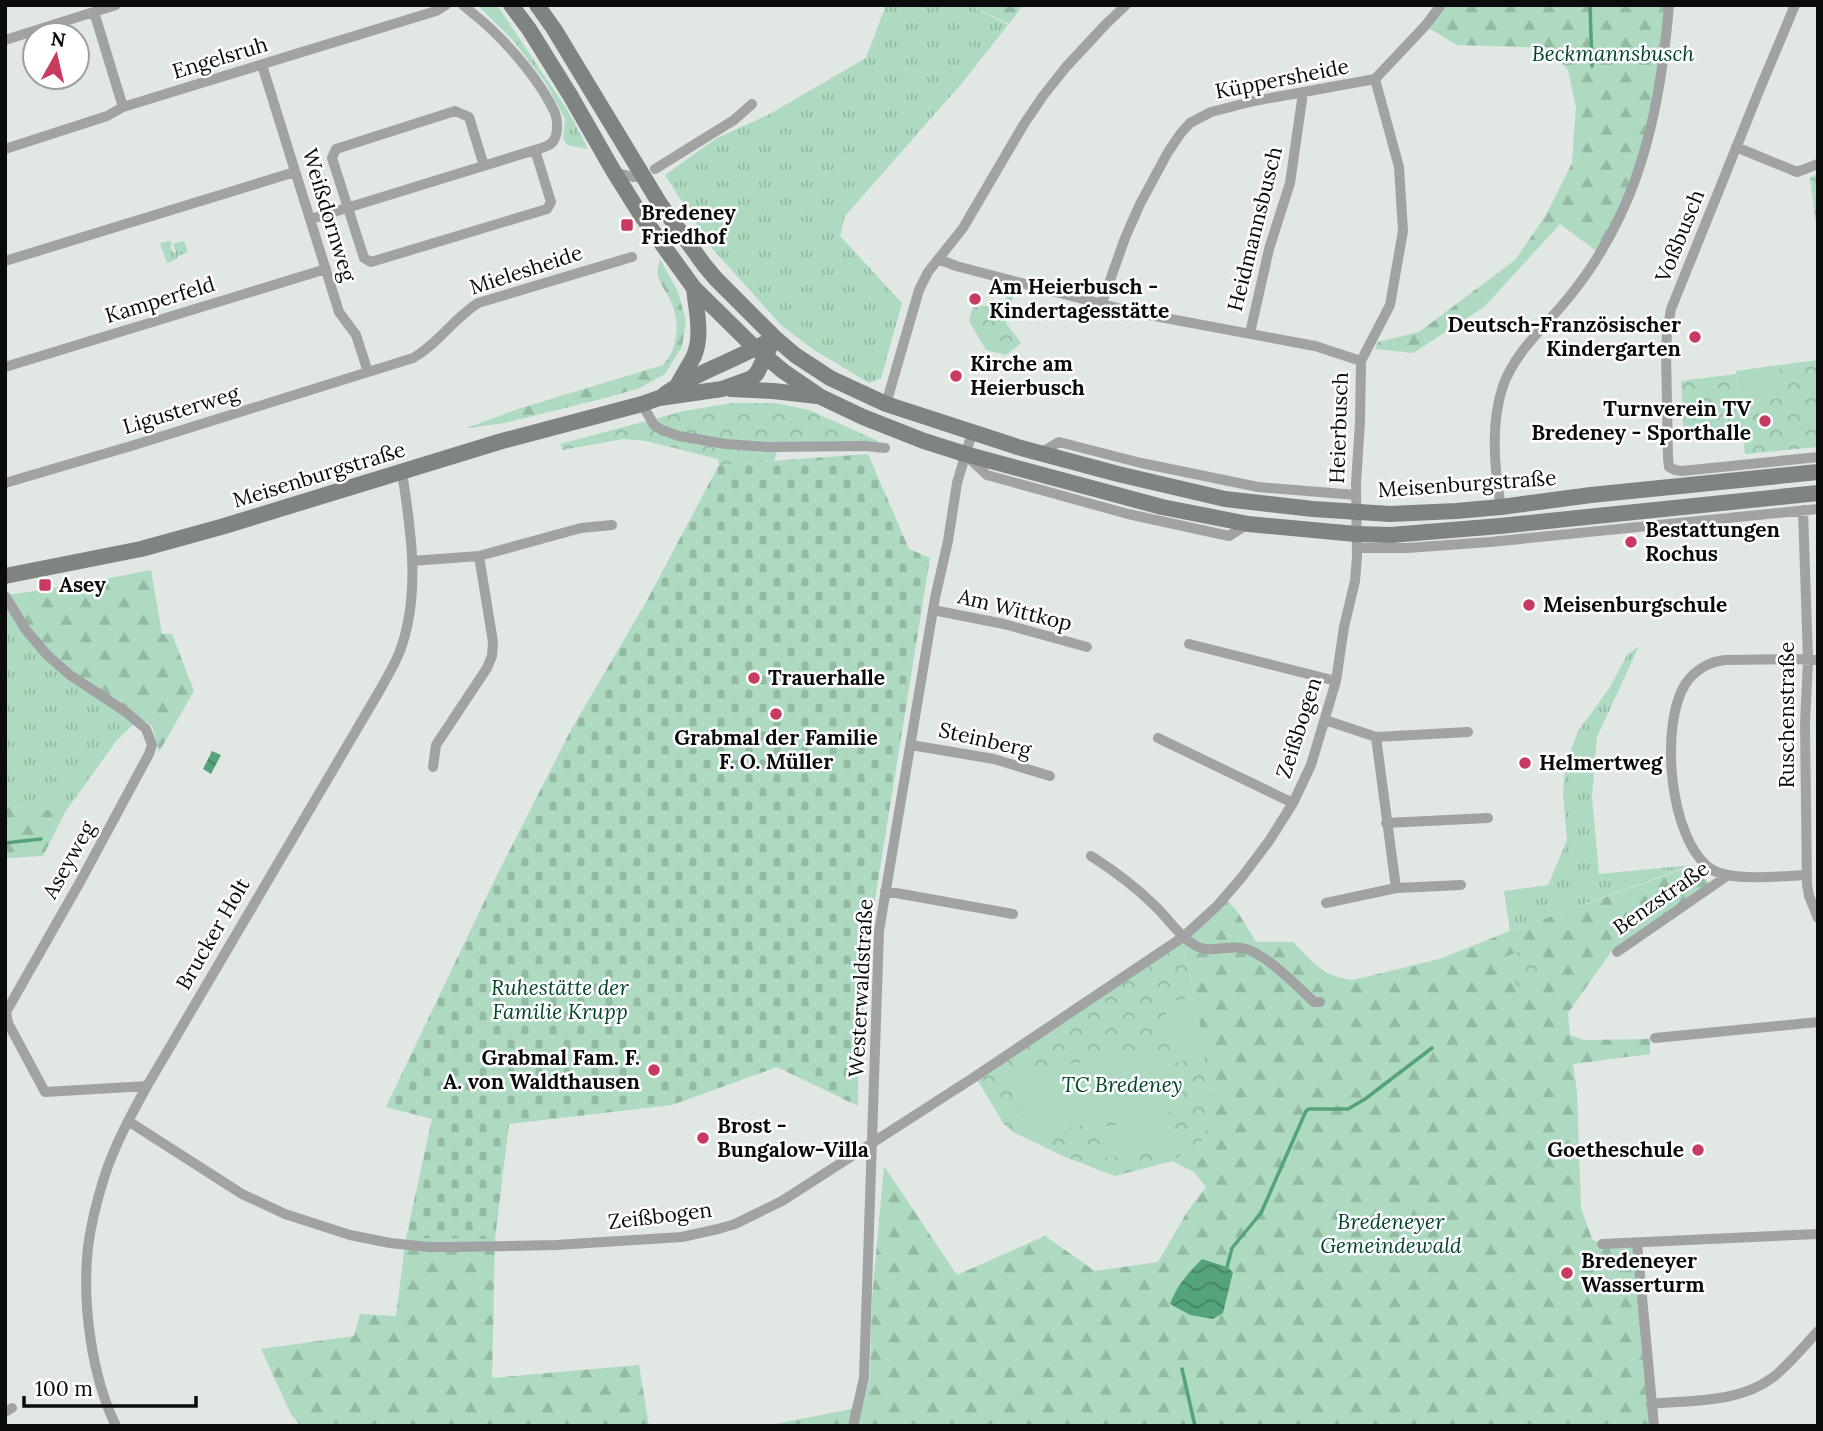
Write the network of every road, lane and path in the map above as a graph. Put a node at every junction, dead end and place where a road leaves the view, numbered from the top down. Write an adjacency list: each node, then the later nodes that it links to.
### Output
1 (116, 5): 10 (street)
2 (446, 5): 12 (street, Engelsruh)
3 (463, 5): 19 (street)
4 (511, 5): 23 (main road)
5 (537, 5): 24 (main road)
6 (1126, 5): 28 (street)
7 (1441, 5): 13 (street)
8 (1669, 5): 54 (street)
9 (1795, 5): 17 (street, Voßbusch)
10 (94, 12): 11 (street); 16 (street)
11 (5, 40)
12 (262, 65): 16 (street, Engelsruh); 22 (street, Weißdornweg)
13 (1375, 79): 14 (street, Küppersheide); 36 (street, Heierbusch)
14 (1303, 93): 32 (street, Küppersheide); 33 (street, Heidmannsbusch)
15 (752, 104): 24 (street)
16 (123, 107): 18 (street, Engelsruh)
17 (1736, 148): 20 (street); 48 (street, Voßbusch)
18 (5, 149)
19 (535, 150): 21 (street); 25 (street)
20 (1818, 164)
21 (484, 166): 25 (street); 25 (street)
22 (295, 172): 26 (street, Weißdornweg); 29 (street)
23 (614, 172): 24 (street); 31 (main road)
24 (649, 173): 34 (main road)
25 (348, 208): 26 (street)
26 (311, 219): 30 (street, Weißdornweg)
27 (632, 257): 38 (street, Mielesheide)
28 (938, 258): 32 (street); 44 (street)
29 (5, 261)
30 (326, 270): 37 (street, Kamperfeld); 38 (street, Weißdornweg)
31 (694, 288): 35 (main road); 39 (main road)
32 (1102, 303): 33 (street)
33 (1250, 333): 36 (street)
34 (774, 337): 35 (main road, Meisenburgstraße); 44 (main road, Meisenburgstraße)
35 (760, 353): 39 (main road, Meisenburgstraße); 40 (main road, Meisenburgstraße); 41 (main road, Meisenburgstraße)
36 (1361, 361): 53 (street, Heierbusch)
37 (5, 368)
38 (368, 372): 51 (street, Ligusterweg)
39 (677, 386): 42 (main road, Meisenburgstraße)
40 (722, 389): 41 (main road); 42 (main road, Meisenburgstraße)
41 (821, 397): 47 (main road, Meisenburgstraße)
42 (659, 398): 43 (main road, Meisenburgstraße)
43 (642, 404): 46 (street); 49 (main road, Meisenburgstraße)
44 (886, 404): 45 (main road, Meisenburgstraße)
45 (972, 433): 47 (street, Westerwaldstraße); 53 (main road, Meisenburgstraße)
46 (885, 448)
47 (965, 454): 58 (main road, Meisenburgstraße); 63 (street, Westerwaldstraße)
48 (1818, 457)
49 (402, 472): 60 (street, Brucker Holt); 61 (main road, Meisenburgstraße)
50 (1818, 472): 54 (main road, Meisenburgstraße)
51 (5, 483)
52 (1818, 493): 58 (main road, Meisenburgstraße)
53 (1356, 503): 54 (main road, Meisenburgstraße); 58 (street, Heierbusch)
54 (1501, 507)
55 (1818, 509): 56 (street, Meisenburgstraße)
56 (1803, 510): 58 (street, Meisenburgstraße); 66 (street, Ruschenstraße)
57 (612, 525): 59 (street)
58 (1357, 541): 67 (street, Zeißbogen)
59 (479, 556): 60 (street); 73 (street)
60 (412, 561): 93 (street, Brucker Holt)
61 (5, 576)
62 (5, 596): 93 (street, Aseyweg)
63 (933, 610): 65 (street, Am Wittkop); 72 (street, Westerwaldstraße)
64 (1189, 645): 67 (street)
65 (1087, 647)
66 (1813, 660): 76 (street, Ruschenstraße); 81 (street)
67 (1336, 681): 68 (street, Zeißbogen)
68 (1325, 720): 71 (street); 75 (street, Zeißbogen)
69 (1468, 732): 71 (street)
70 (1158, 737): 75 (street)
71 (1376, 737): 78 (street)
72 (911, 745): 74 (street, Steinberg); 84 (street, Westerwaldstraße)
73 (432, 767)
74 (1050, 776)
75 (1293, 803): 88 (street, Zeißbogen)
76 (1812, 813): 80 (street, Ruschenstraße)
77 (1488, 818): 78 (street)
78 (1386, 823): 83 (street)
79 (1091, 856): 88 (street)
80 (1807, 875): 81 (street); 87 (street, Ruschenstraße)
81 (1727, 876): 89 (street, Benzstraße)
82 (1461, 886): 83 (street)
83 (1396, 888): 85 (street)
84 (885, 891): 86 (street); 95 (street, Westerwaldstraße)
85 (1326, 902)
86 (1013, 914)
87 (1818, 918)
88 (1183, 937): 90 (street); 95 (street, Zeißbogen)
89 (1617, 952)
90 (1320, 1002)
91 (1818, 1022): 92 (street)
92 (1655, 1038)
93 (147, 1086): 94 (street, Brucker Holt)
94 (128, 1121): 95 (street, Zeißbogen); 101 (street, Brucker Holt)
95 (872, 1143): 102 (street, Westerwaldstraße)
96 (1818, 1234): 97 (street)
97 (1637, 1243): 98 (street); 100 (street)
98 (1602, 1244)
99 (1818, 1331): 100 (street)
100 (1651, 1404): 103 (street)
101 (116, 1426)
102 (853, 1426)
103 (1654, 1426)

